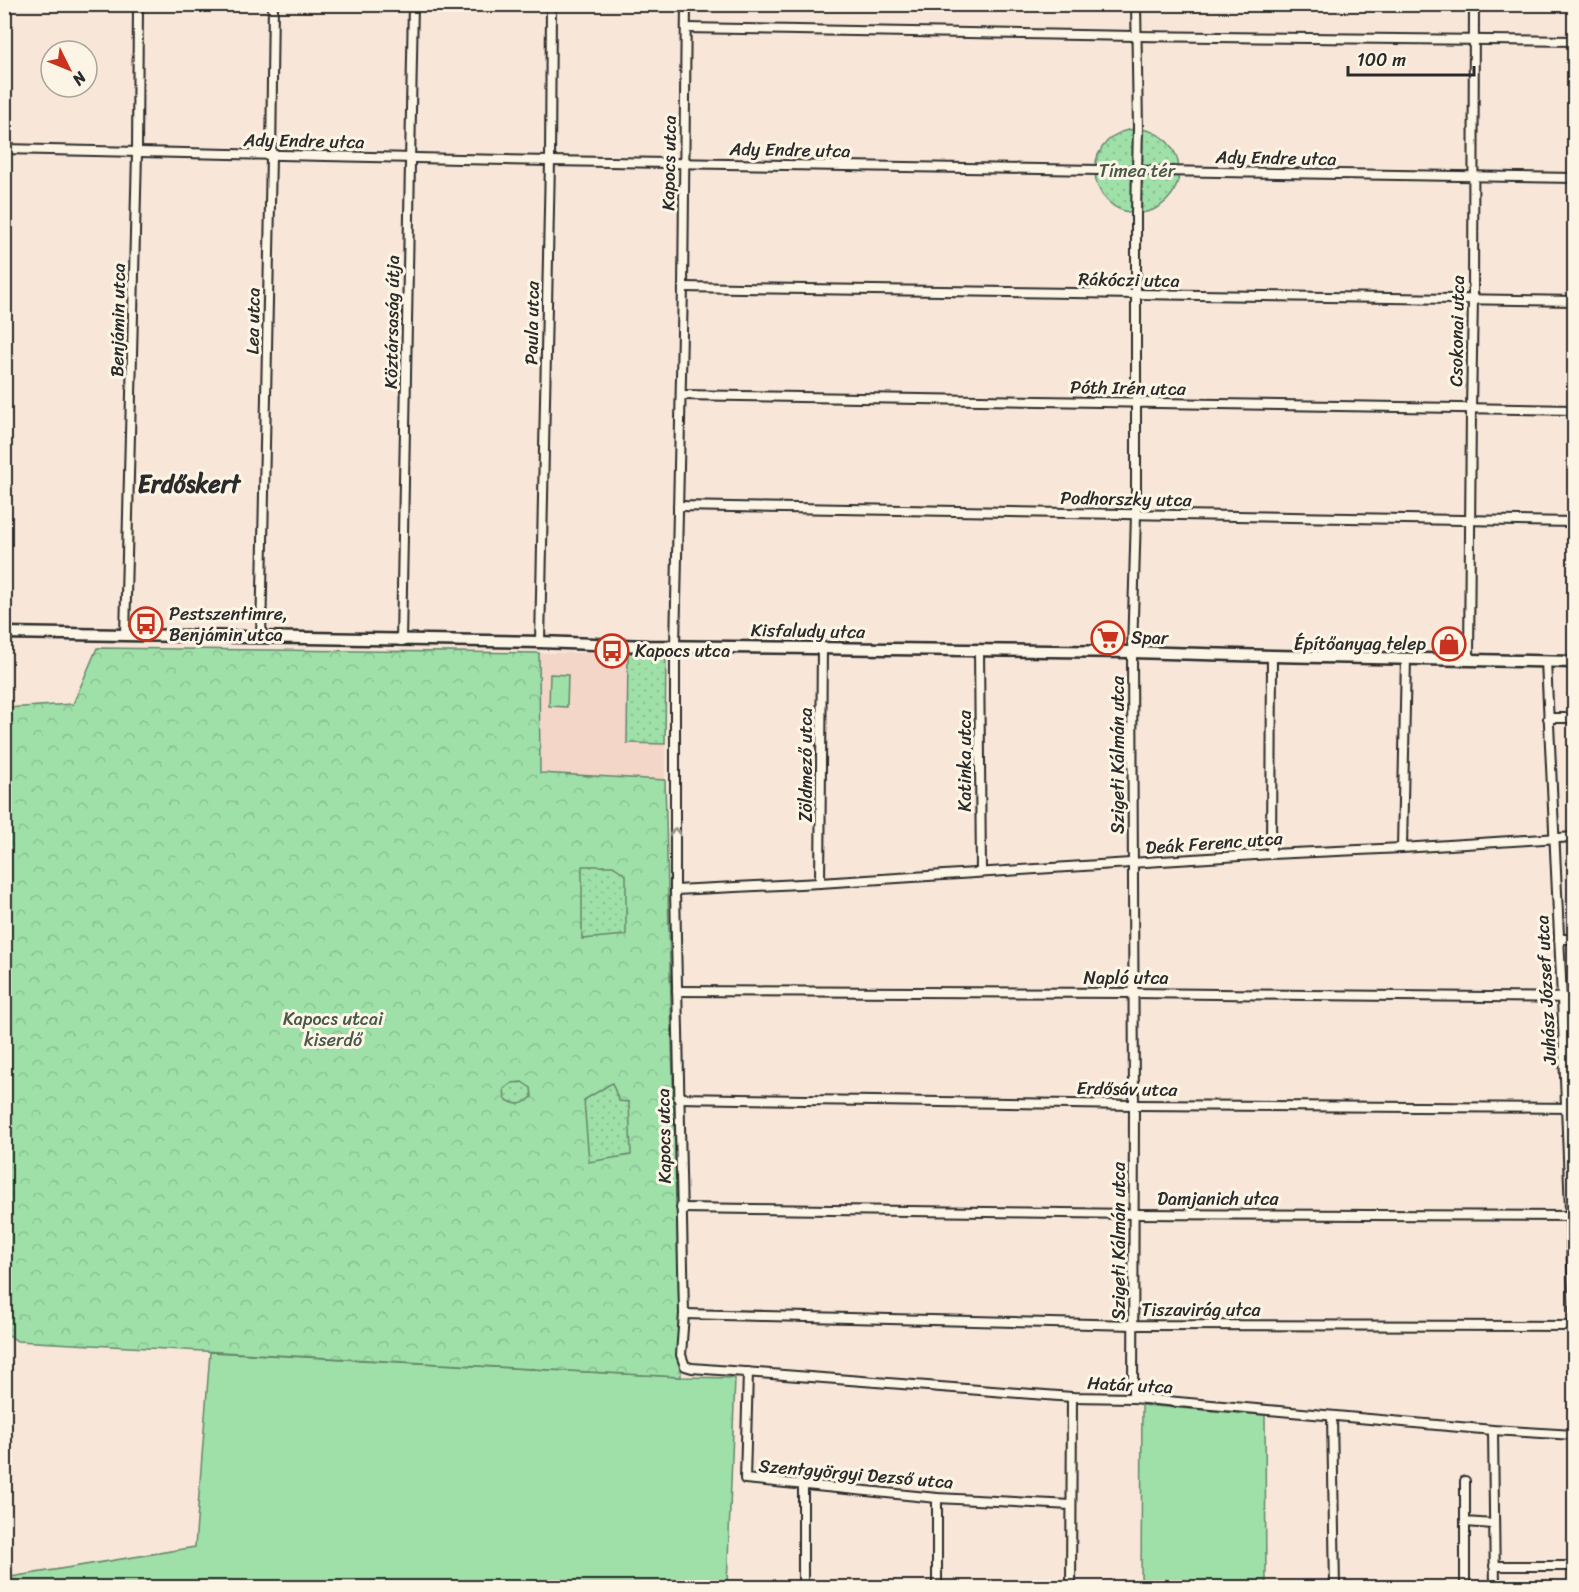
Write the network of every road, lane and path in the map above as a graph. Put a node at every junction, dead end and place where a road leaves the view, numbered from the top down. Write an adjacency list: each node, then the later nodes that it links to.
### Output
1 (138, 4): 13 (street, Benjámin utca)
2 (273, 4): 14 (street, Lea utca)
3 (413, 4): 15 (street, Köztársaság útja)
4 (551, 4): 16 (street, Paula utca)
5 (686, 4): 8 (street, Kapocs utca)
6 (1136, 4): 9 (street, Szigeti Kálmán utca)
7 (1474, 4): 10 (street, Csokonai utca)
8 (686, 28): 9 (street); 17 (street, Kapocs utca)
9 (1135, 36): 10 (street); 18 (street, Szigeti Kálmán utca)
10 (1474, 39): 11 (street); 19 (street, Csokonai utca)
11 (1575, 41)
12 (4, 149): 13 (street, Ady Endre utca)
13 (137, 153): 14 (street, Ady Endre utca); 34 (street, Benjámin utca)
14 (271, 156): 15 (street, Ady Endre utca); 35 (street, Lea utca)
15 (411, 158): 16 (street, Ady Endre utca); 36 (street, Köztársaság útja)
16 (550, 161): 17 (street, Ady Endre utca); 37 (street, Paula utca)
17 (685, 163): 18 (street, Ady Endre utca); 21 (street, Kapocs utca)
18 (1138, 171): 19 (street, Ady Endre utca); 22 (street, Szigeti Kálmán utca)
19 (1474, 176): 20 (street, Ady Endre utca); 23 (street, Csokonai utca)
20 (1575, 178)
21 (683, 286): 22 (street, Rákóczi utca); 25 (street, Kapocs utca)
22 (1137, 295): 23 (street, Rákóczi utca); 26 (street, Szigeti Kálmán utca)
23 (1473, 299): 24 (street, Rákóczi utca); 27 (street, Csokonai utca)
24 (1575, 301)
25 (681, 395): 26 (street, Póth Irén utca); 29 (street, Kapocs utca)
26 (1135, 403): 27 (street, Póth Irén utca); 30 (street, Szigeti Kálmán utca)
27 (1471, 409): 28 (street, Póth Irén utca); 31 (street, Csokonai utca)
28 (1575, 410)
29 (678, 506): 30 (street, Podhorszky utca); 38 (street, Kapocs utca)
30 (1136, 514): 31 (street, Podhorszky utca); 41 (street, Szigeti Kálmán utca)
31 (1470, 520): 32 (street, Podhorszky utca); 44 (street, Csokonai utca)
32 (1575, 522)
33 (4, 633): 34 (street, Kisfaludy utca)
34 (125, 636): 35 (street, Kisfaludy utca)
35 (261, 638): 36 (street, Kisfaludy utca)
36 (401, 641): 37 (street, Kisfaludy utca)
37 (540, 642): 38 (street, Kisfaludy utca)
38 (675, 646): 39 (street, Kisfaludy utca); 56 (street, Kapocs utca, one-way to 38)
39 (822, 648): 40 (street, Kisfaludy utca); 55 (street, Zöldmező utca)
40 (979, 650): 41 (street, Kisfaludy utca); 54 (street, Katinka utca)
41 (1132, 652): 42 (street, Kisfaludy utca); 53 (street, Szigeti Kálmán utca)
42 (1272, 656): 43 (street, Kisfaludy utca); 52 (street)
43 (1406, 658): 44 (street, Kisfaludy utca); 51 (street)
44 (1469, 659): 45 (street, Kisfaludy utca)
45 (1545, 661): 46 (street, Kisfaludy utca); 47 (street, Juhász József utca)
46 (1575, 662)
47 (1548, 718): 48 (street); 50 (street, Juhász József utca)
48 (1575, 718)
49 (1575, 837): 50 (street, Deák Ferenc utca)
50 (1553, 838): 51 (street, Deák Ferenc utca); 57 (street, Juhász József utca)
51 (1402, 848): 52 (street, Deák Ferenc utca)
52 (1271, 854): 53 (street, Deák Ferenc utca)
53 (1134, 863): 54 (street, Deák Ferenc utca); 60 (street, Szigeti Kálmán utca)
54 (981, 872): 55 (street, Deák Ferenc utca)
55 (820, 883): 56 (street, Deák Ferenc utca)
56 (675, 890): 59 (street, Kapocs utca)
57 (1559, 939): 58 (street); 61 (street, Juhász József utca)
58 (1575, 939)
59 (677, 992): 60 (street, Napló utca); 63 (street, Kapocs utca)
60 (1134, 993): 61 (street, Napló utca); 64 (street, Szigeti Kálmán utca)
61 (1562, 998): 62 (street, Napló utca); 65 (street, Juhász József utca)
62 (1575, 998)
63 (678, 1098): 64 (street, Erdősáv utca); 66 (street, Kapocs utca)
64 (1134, 1105): 65 (street, Erdősáv utca); 67 (street, Szigeti Kálmán utca)
65 (1570, 1108): 68 (street, Juhász József utca)
66 (681, 1208): 67 (street, Damjanich utca); 69 (street, Kapocs utca)
67 (1133, 1214): 68 (street, Damjanich utca); 71 (street, Szigeti Kálmán utca)
68 (1572, 1216): 70 (street, Juhász József utca)
69 (684, 1314): 71 (street, Tiszavirág utca); 73 (street, Kapocs utca)
70 (1575, 1318)
71 (1134, 1324): 72 (street, Tiszavirág utca); 76 (street, Szigeti Kálmán utca)
72 (1575, 1326)
73 (685, 1366): 74 (street, Határ utca)
74 (748, 1372): 75 (street, Határ utca); 81 (street, Szentgyörgyi Dezső utca)
75 (1072, 1397): 76 (street, Határ utca); 83 (street)
76 (1133, 1398): 77 (street, Határ utca)
77 (1332, 1416): 78 (street, Határ utca); 91 (street)
78 (1493, 1430): 79 (street, Határ utca); 85 (street)
79 (1575, 1435)
80 (1465, 1481): 84 (street)
81 (803, 1486): 82 (street, Szentgyörgyi Dezső utca); 88 (street)
82 (938, 1498): 83 (street, Szentgyörgyi Dezső utca); 89 (street)
83 (1071, 1505): 90 (street)
84 (1465, 1522): 85 (street); 92 (street)
85 (1494, 1524): 86 (street)
86 (1494, 1566): 87 (street); 93 (street)
87 (1575, 1566)
88 (803, 1587)
89 (937, 1587)
90 (1071, 1587)
91 (1335, 1587)
92 (1465, 1587): 93 (street)
93 (1495, 1587)

